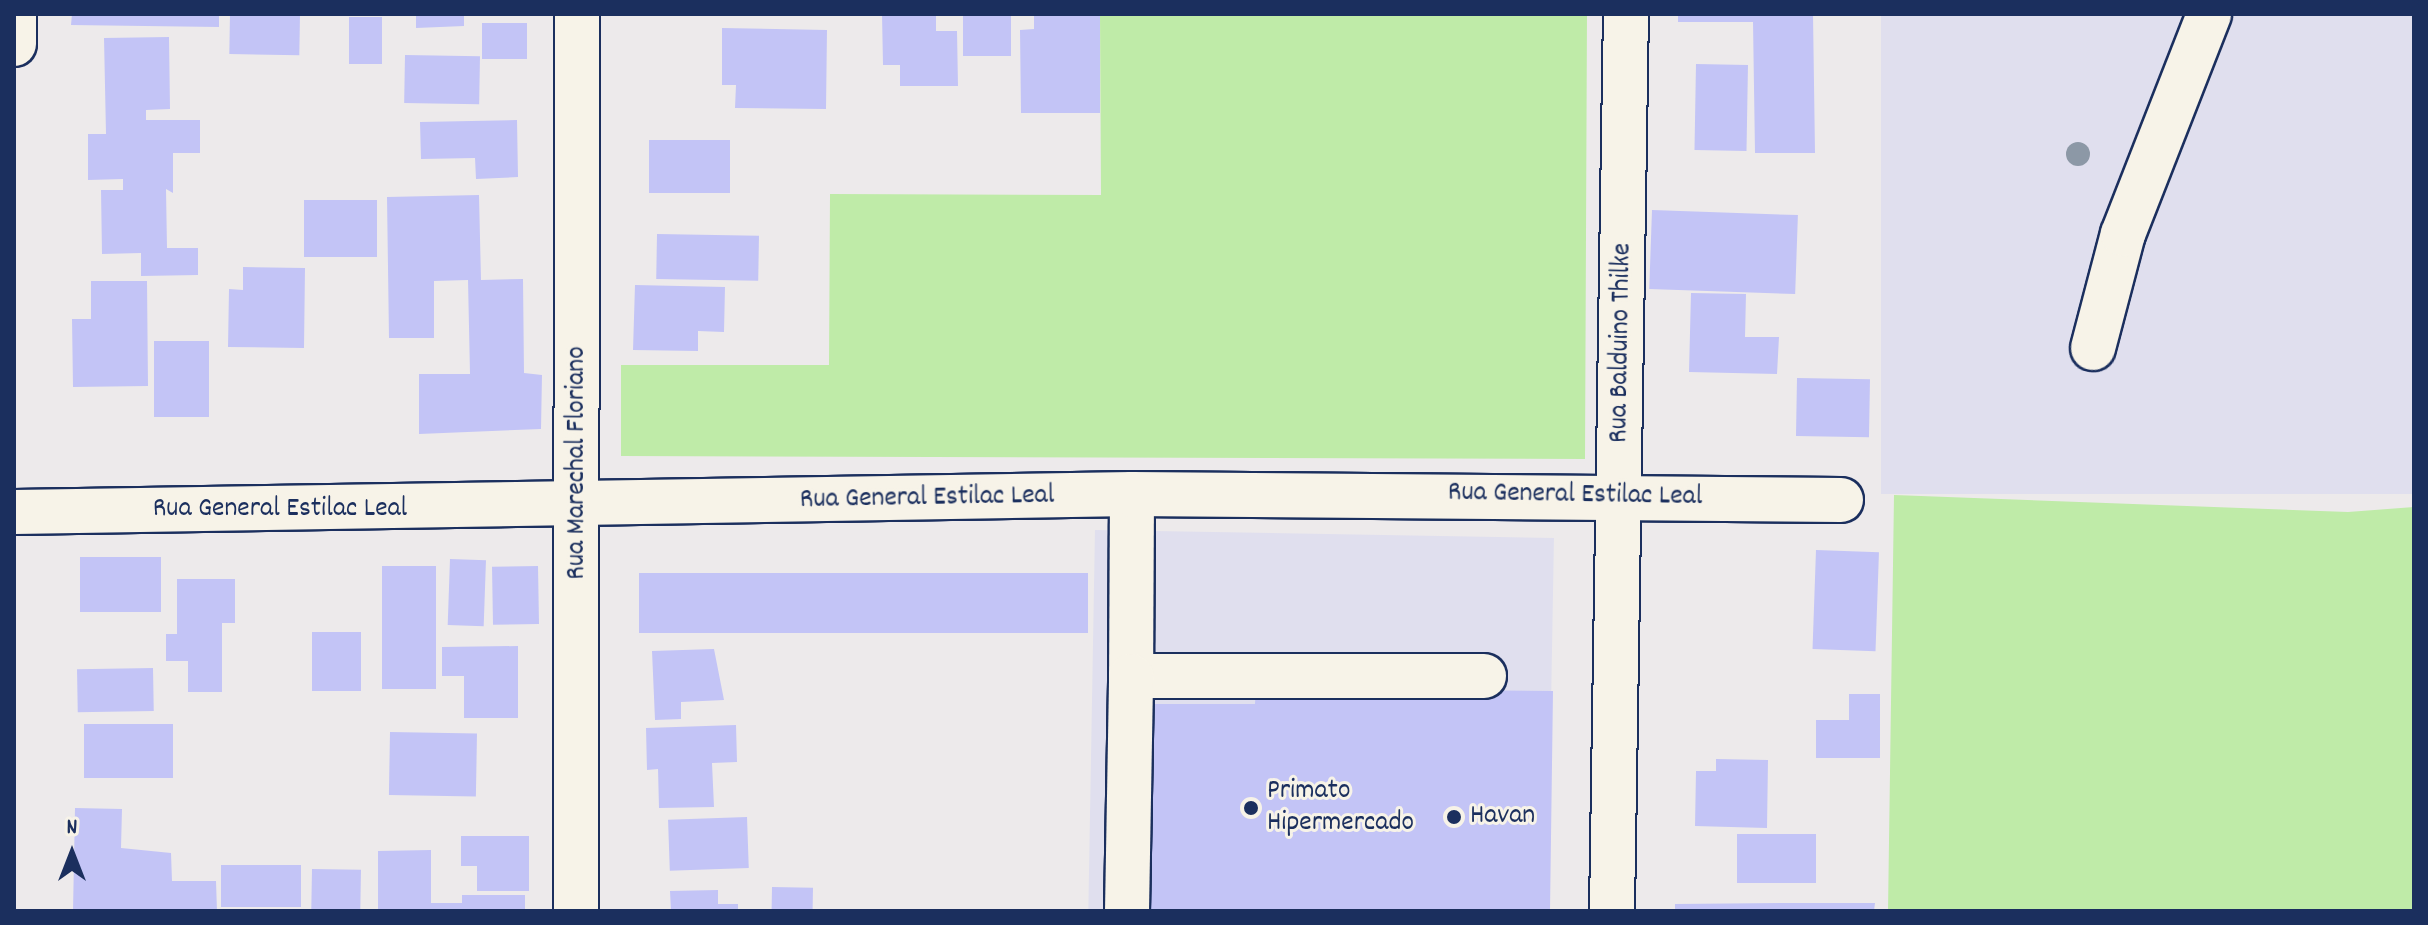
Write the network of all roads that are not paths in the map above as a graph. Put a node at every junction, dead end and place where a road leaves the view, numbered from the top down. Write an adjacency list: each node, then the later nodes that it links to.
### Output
1 (14, 14): 5 (street)
2 (577, 14): 10 (street, Rua Marechal Floriano)
3 (1626, 14): 8 (street, Rua Balduino Thilke)
4 (2209, 14): 6 (street)
5 (14, 44)
6 (2093, 348)
7 (1132, 494): 8 (street, Rua General Estilac Leal); 10 (street, Rua General Estilac Leal); 12 (street)
8 (1620, 495): 9 (street, Rua General Estilac Leal); 16 (street, Rua Balduino Thilke)
9 (1841, 500)
10 (578, 508): 11 (street, Rua General Estilac Leal); 14 (street, Rua Marechal Floriano)
11 (14, 512)
12 (1131, 676): 13 (street); 15 (street)
13 (1484, 676)
14 (576, 911)
15 (1127, 911)
16 (1612, 911)

